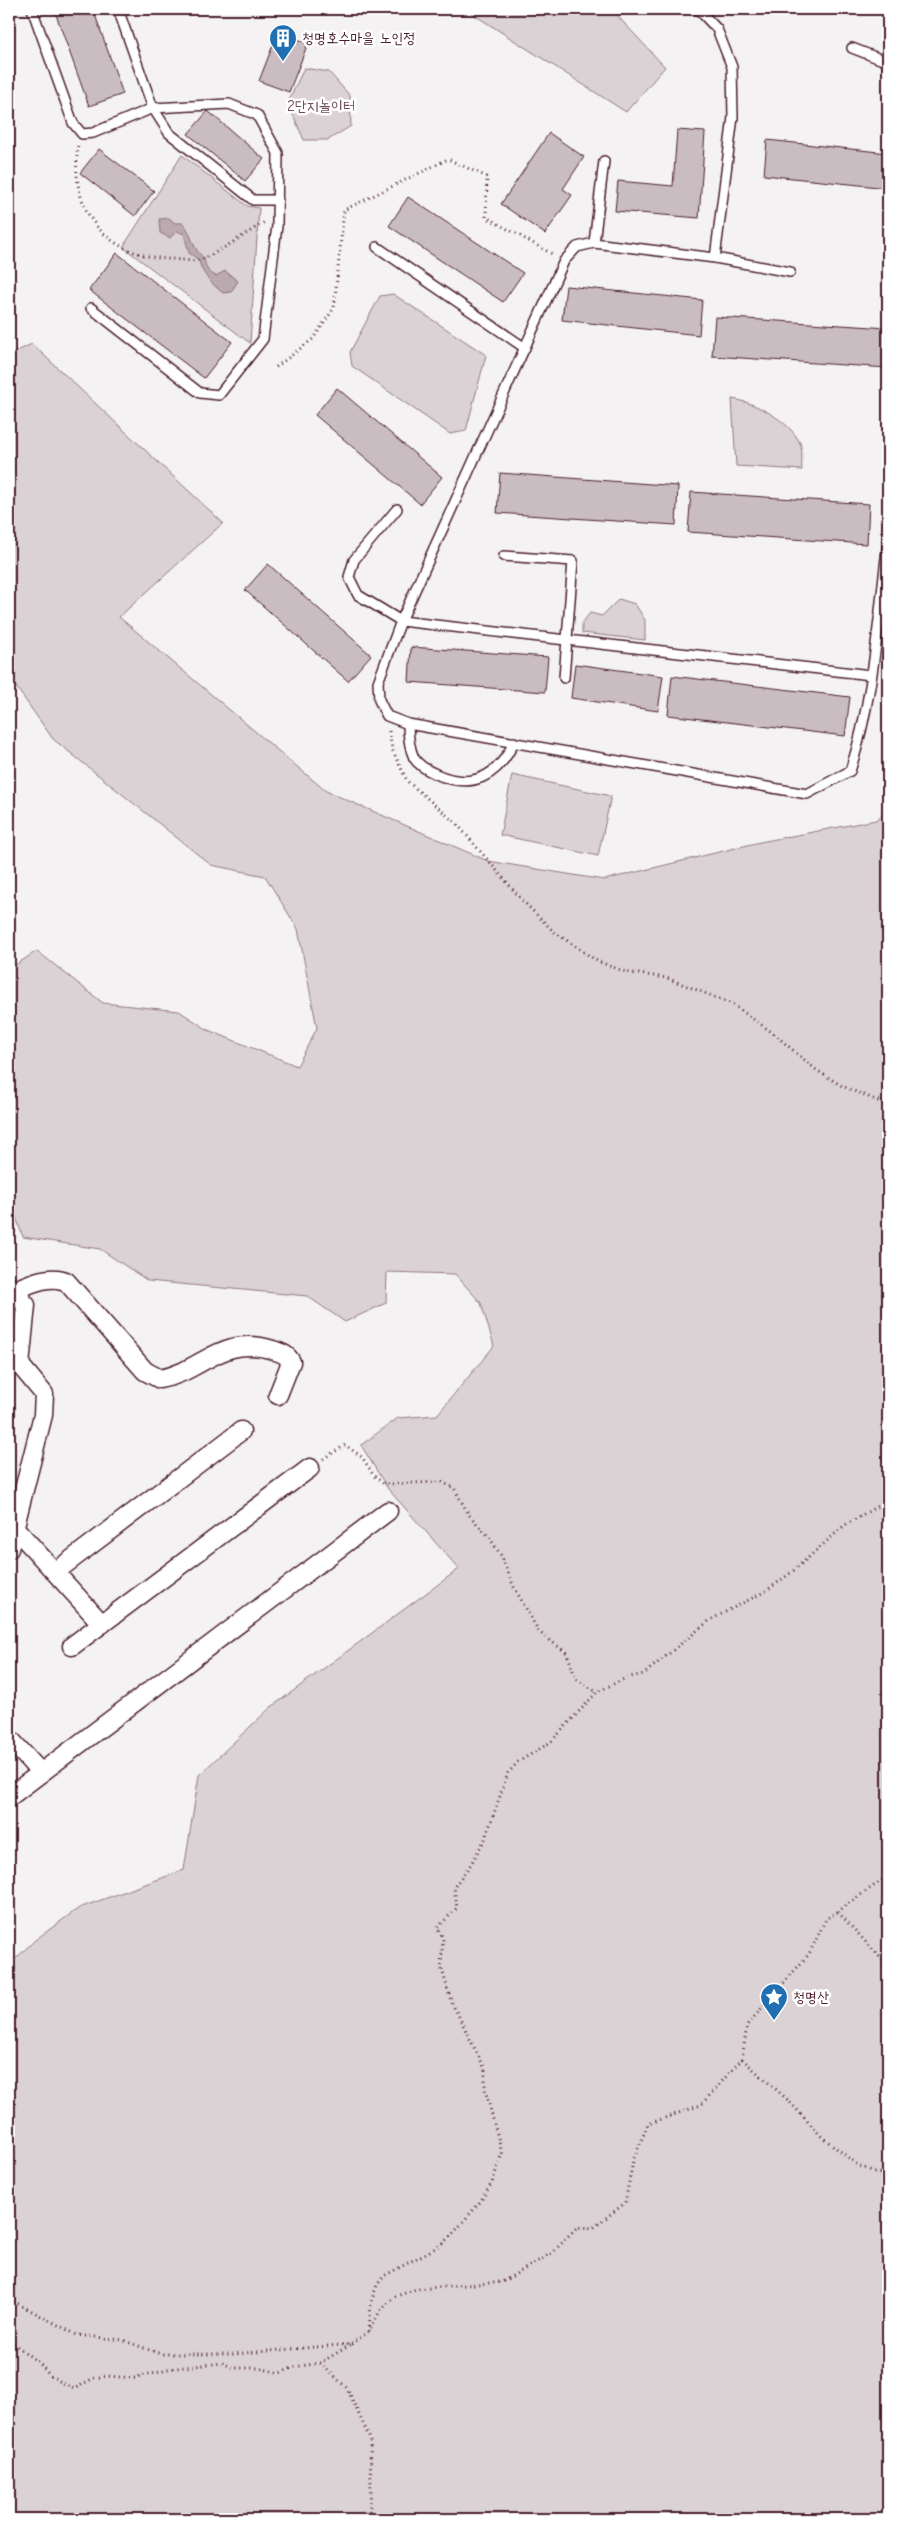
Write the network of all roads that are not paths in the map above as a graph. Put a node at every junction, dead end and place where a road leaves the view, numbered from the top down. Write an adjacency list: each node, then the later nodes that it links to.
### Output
1 (32, 9): 6 (lane)
2 (118, 9): 6 (lane)
3 (698, 9): 11 (lane)
4 (852, 48): 5 (lane)
5 (888, 62)
6 (153, 108): 8 (lane); 8 (lane)
7 (604, 161): 9 (lane)
8 (278, 200): 13 (lane)
9 (594, 243): 11 (lane); 14 (lane)
10 (377, 247): 14 (lane)
11 (715, 258): 12 (lane)
12 (790, 272)
13 (91, 308)
14 (525, 348): 18 (lane)
15 (397, 509): 18 (lane)
16 (888, 542): 20 (lane)
17 (504, 556): 19 (lane)
18 (401, 621): 19 (lane); 22 (lane)
19 (567, 640): 20 (lane); 21 (lane)
20 (871, 675): 23 (lane)
21 (564, 678)
22 (408, 724): 23 (lane); 23 (lane)
23 (514, 742)
24 (11, 1289): 25 (street); 29 (street)
25 (278, 1394)
26 (240, 1431): 31 (street)
27 (310, 1468): 32 (street)
28 (388, 1511): 35 (street)
29 (14, 1527): 30 (street); 31 (street)
30 (9, 1549)
31 (55, 1572): 32 (street)
32 (102, 1624): 33 (street)
33 (72, 1646)
34 (9, 1738): 35 (street)
35 (41, 1773): 36 (street)
36 (9, 1797)

